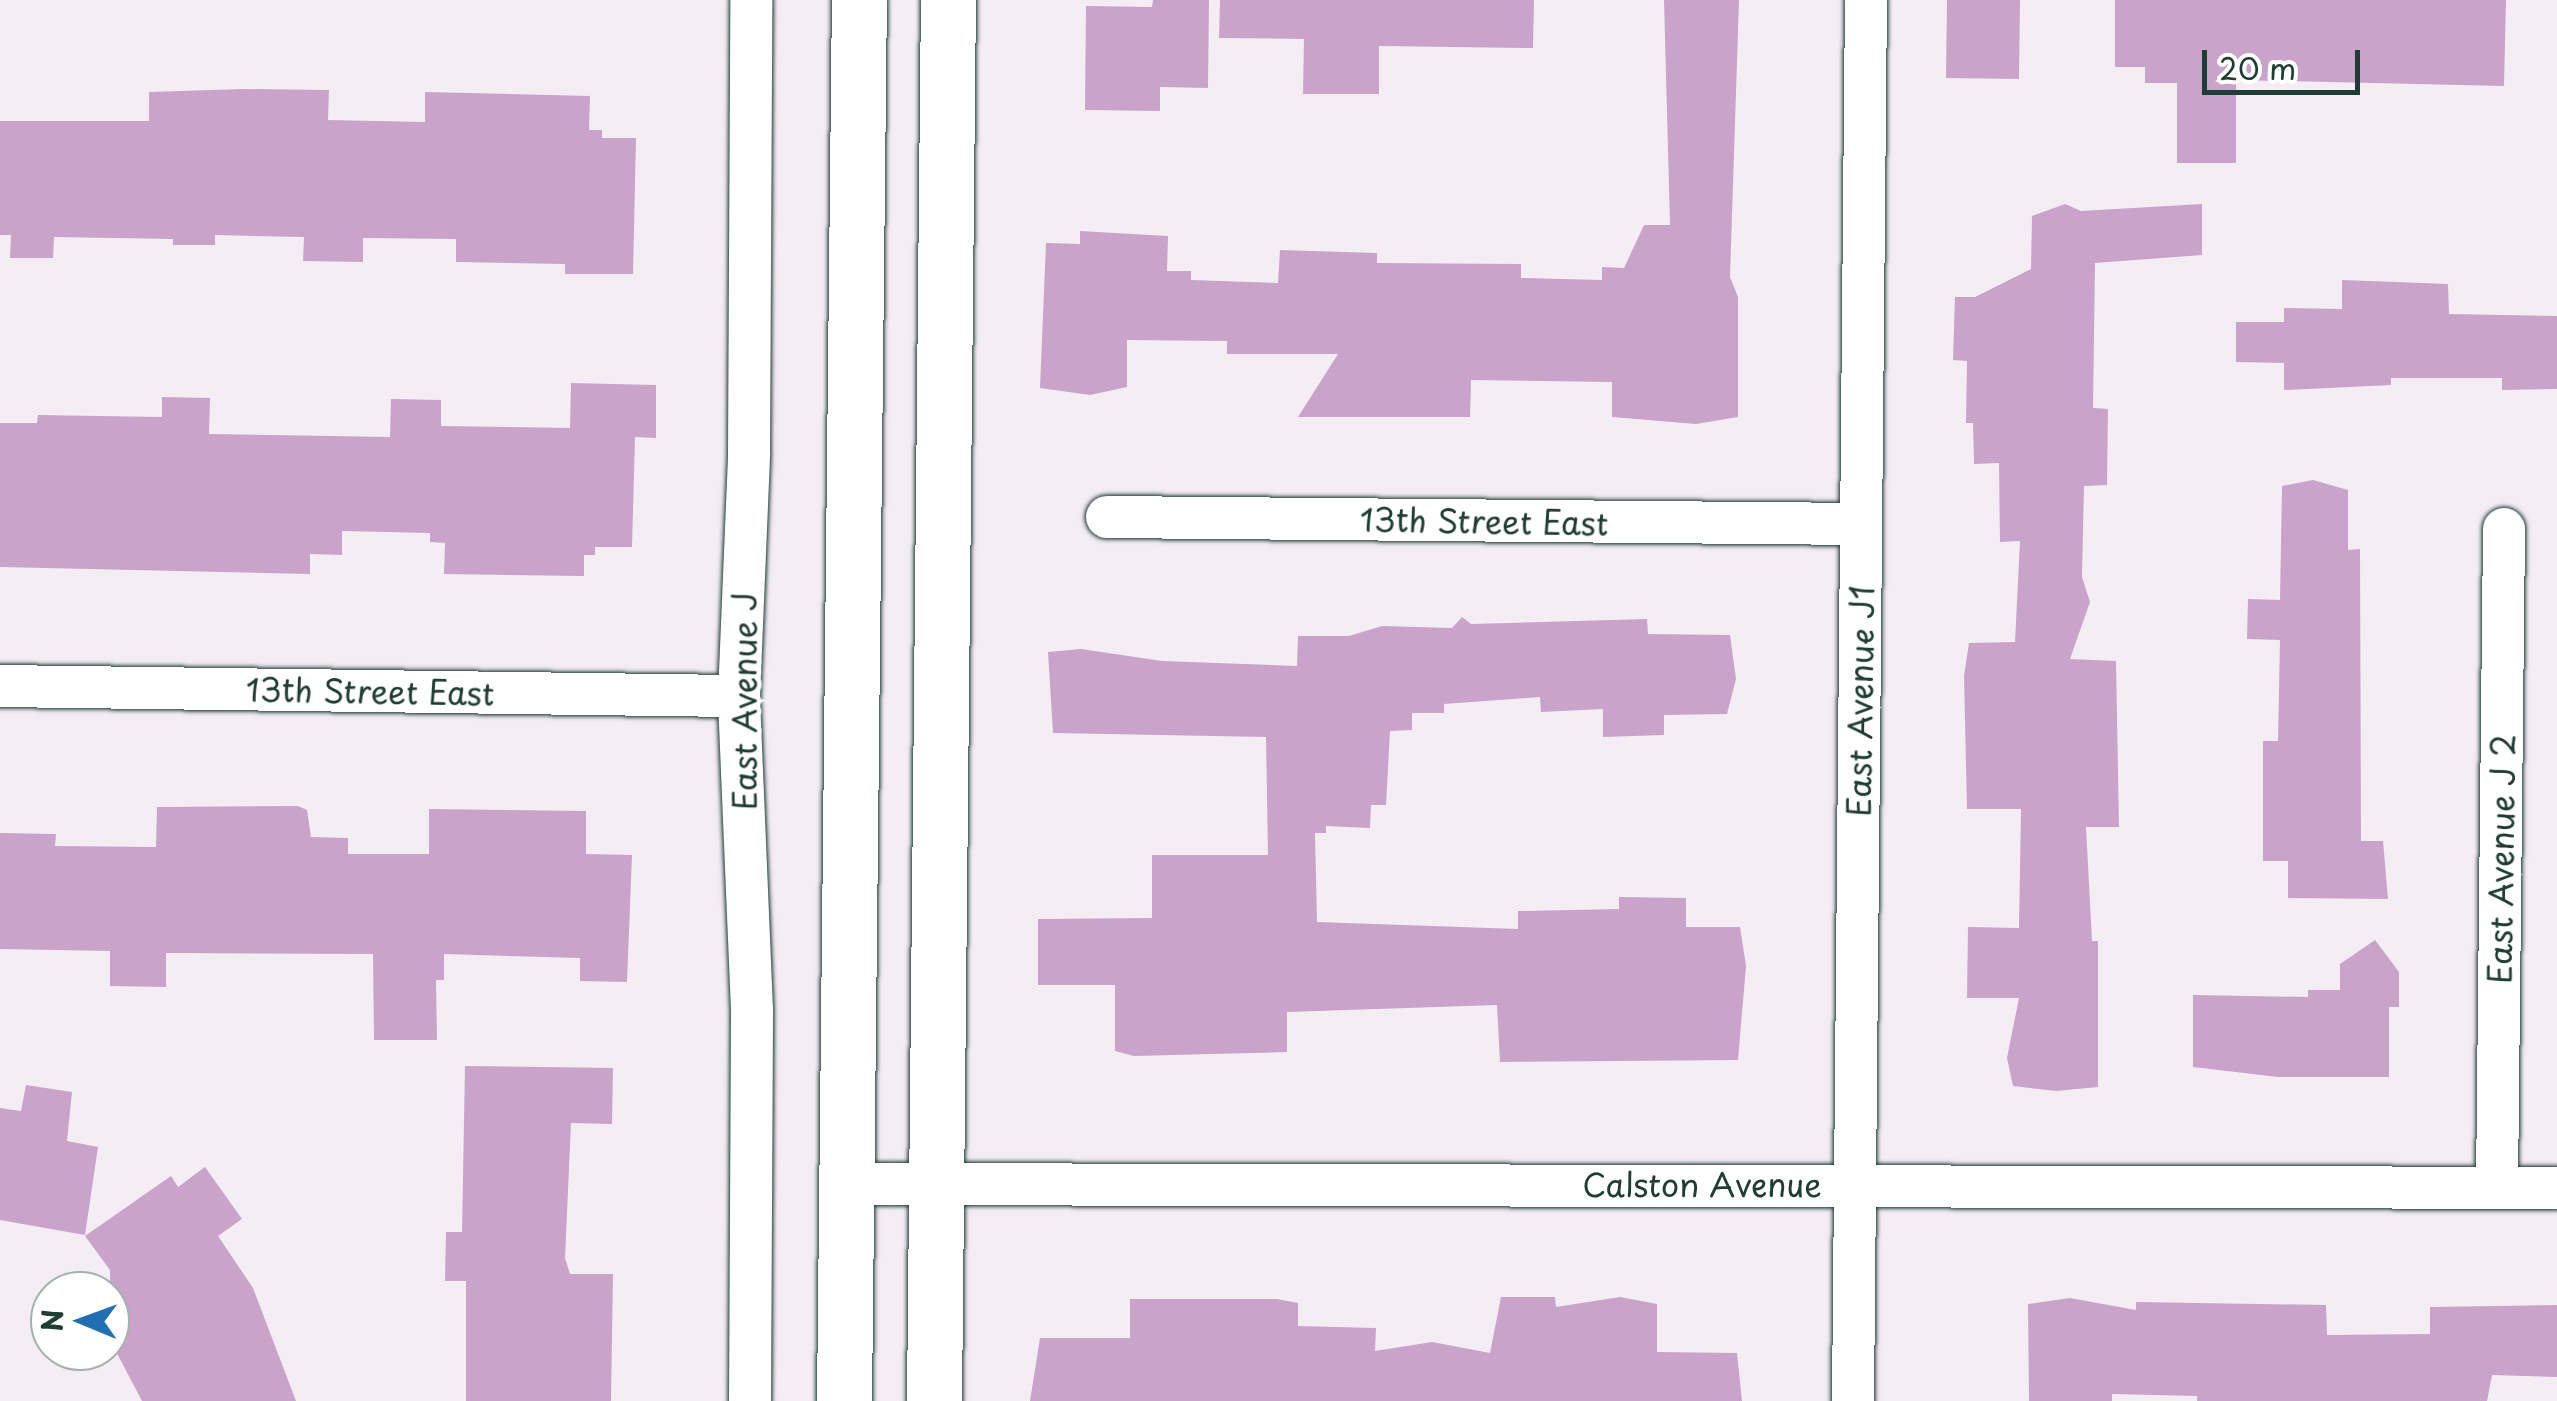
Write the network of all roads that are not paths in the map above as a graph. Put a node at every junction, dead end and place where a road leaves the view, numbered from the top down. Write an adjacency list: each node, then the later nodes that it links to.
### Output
1 (751, 0): 9 (street, East Avenue J)
2 (858, 0): 11 (main road)
3 (948, 0): 10 (main road)
4 (1866, 0): 6 (street, East Avenue J1)
5 (1107, 517): 6 (street, 13th Street East)
6 (1861, 524): 12 (street, East Avenue J1)
7 (2504, 529): 13 (street, East Avenue J 2)
8 (0, 686): 9 (street, 13th Street East)
9 (739, 696): 15 (street, East Avenue J)
10 (938, 1183): 11 (street, Calston Avenue); 12 (street, Calston Avenue); 17 (main road)
11 (848, 1184): 16 (main road)
12 (1855, 1185): 13 (street, Calston Avenue); 18 (street, East Avenue J1)
13 (2497, 1188): 14 (street, Calston Avenue)
14 (2557, 1188)
15 (750, 1401)
16 (844, 1401)
17 (934, 1401)
18 (1853, 1401)

